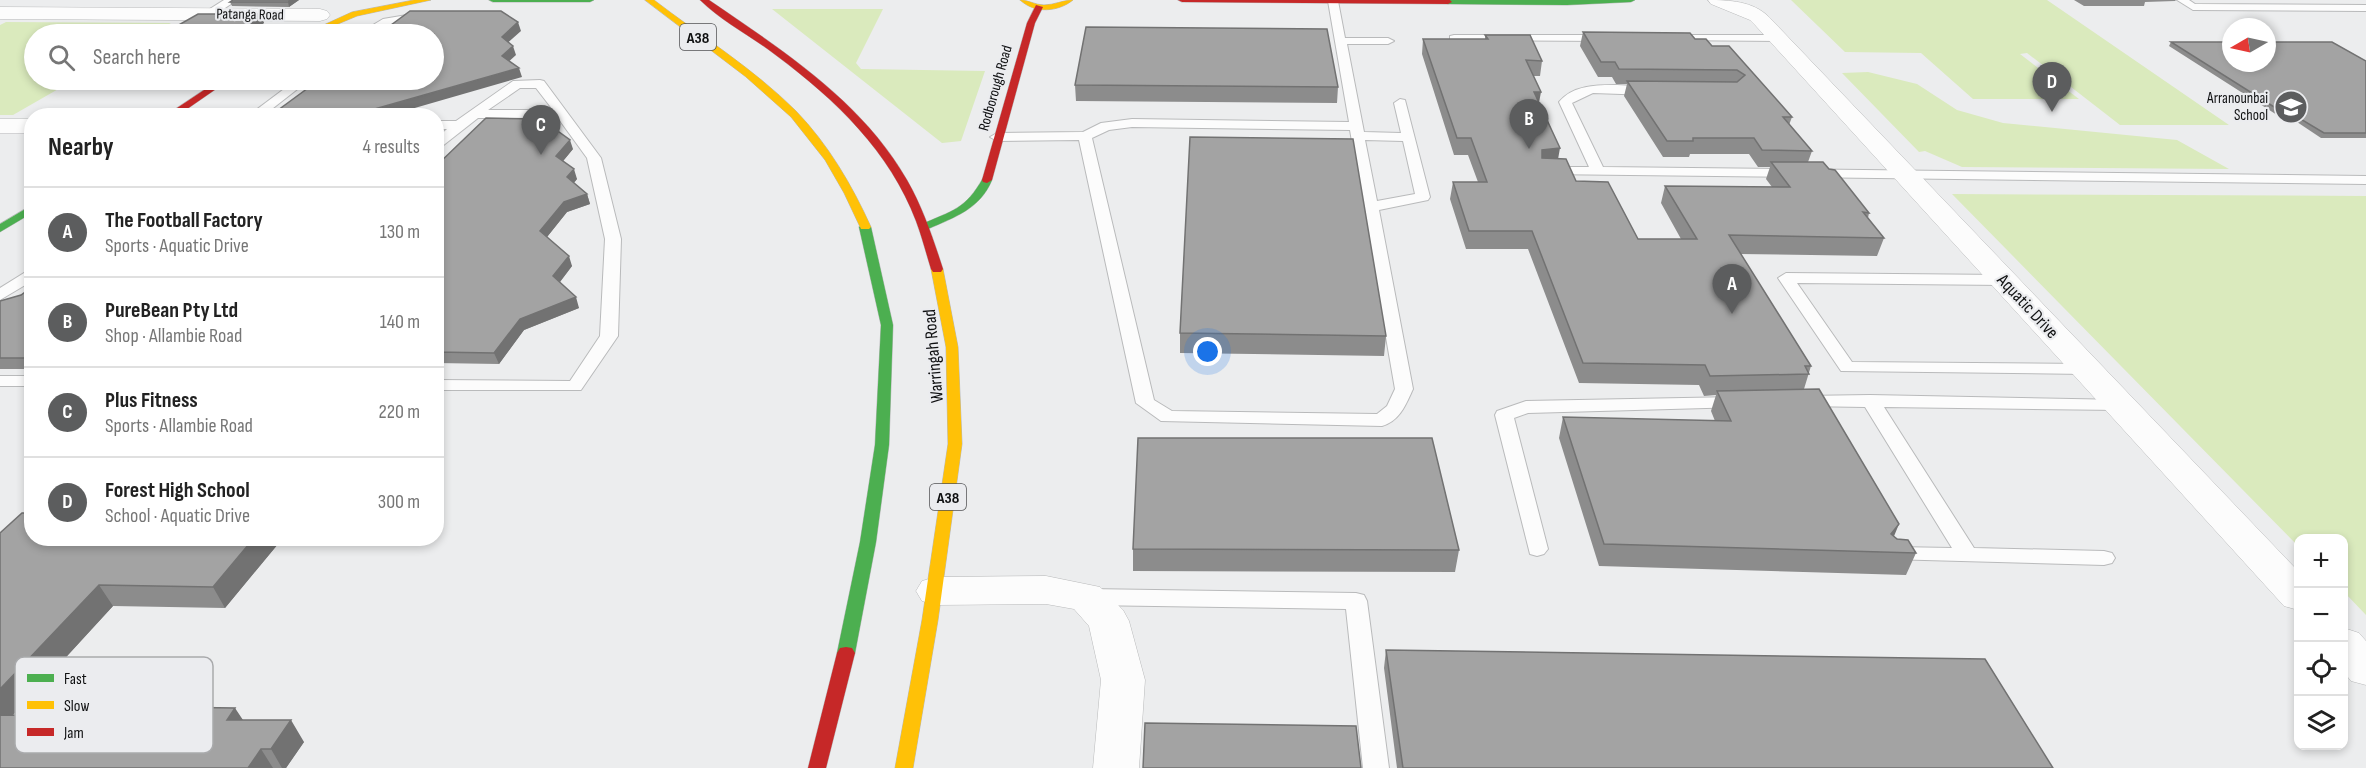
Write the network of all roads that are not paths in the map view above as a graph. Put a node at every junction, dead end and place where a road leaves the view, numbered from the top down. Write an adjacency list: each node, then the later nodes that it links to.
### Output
1 (232, 0): 19 (lane)
2 (427, 0): 22 (main road)
3 (493, 0): 4 (main road)
4 (590, 0)
5 (649, 0): 73 (main road, A38)
6 (704, 0): 53 (main road, Warringah Road / A38)
7 (1024, 0): 14 (main road)
8 (1069, 0): 14 (main road)
9 (1182, 0): 13 (main road)
10 (1631, 0): 13 (main road)
11 (1718, 0): 15 (street, Aquatic Drive)
12 (2182, 0): 16 (lane)
13 (1329, 1): 24 (lane)
14 (1039, 7): 43 (main road, Rodborough Road)
15 (1752, 8): 28 (street, Aquatic Drive)
16 (2366, 8)
17 (324, 11): 19 (street, Patanga Road); 21 (main road)
18 (0, 13): 19 (street, Patanga Road)
19 (209, 14)
20 (446, 16): 23 (lane)
21 (305, 24)
22 (332, 24)
23 (378, 24)
24 (1335, 37): 29 (lane); 42 (lane)
25 (1454, 38): 26 (lane)
26 (1622, 38)
27 (1658, 38): 28 (lane)
28 (1779, 38): 49 (street, Aquatic Drive)
29 (1388, 41)
30 (209, 90): 34 (main road)
31 (289, 90): 35 (lane)
32 (1667, 91): 48 (lane)
33 (1400, 103): 45 (lane)
34 (182, 108)
35 (265, 108)
36 (475, 114): 37 (lane); 37 (lane); 39 (lane)
37 (564, 114): 61 (lane)
38 (444, 125): 39 (lane)
39 (459, 125): 46 (lane)
40 (0, 126): 41 (street)
41 (24, 126)
42 (1357, 131): 44 (lane); 45 (lane); 51 (lane)
43 (998, 136): 44 (lane); 53 (main road, Rodborough Road)
44 (1085, 136): 51 (lane)
45 (1408, 137): 51 (lane)
46 (444, 139)
47 (1546, 171): 48 (lane)
48 (1598, 172): 49 (lane)
49 (1906, 175): 50 (lane); 56 (street, Aquatic Drive)
50 (2366, 180)
51 (1371, 207)
52 (24, 214): 54 (main road)
53 (924, 227): 70 (main road, Warringah Road / A38)
54 (0, 230)
55 (24, 278): 57 (lane)
56 (2004, 280): 58 (street, Aquatic Drive); 58 (lane)
57 (0, 295)
58 (2086, 369): 65 (street, Aquatic Drive)
59 (0, 381): 60 (lane)
60 (24, 381)
61 (444, 385)
62 (1870, 400): 64 (lane); 65 (lane); 68 (lane)
63 (1752, 402): 66 (lane)
64 (1787, 402)
65 (2119, 404): 71 (street, Aquatic Drive)
66 (1538, 549)
67 (1894, 554): 68 (lane)
68 (1968, 556): 69 (lane)
69 (2104, 558)
70 (936, 591): 72 (street); 74 (main road, Warringah Road / A38)
71 (2294, 592)
72 (1086, 597): 75 (street); 76 (lane)
73 (817, 768)
74 (903, 768)
75 (1116, 768)
76 (1376, 768)

